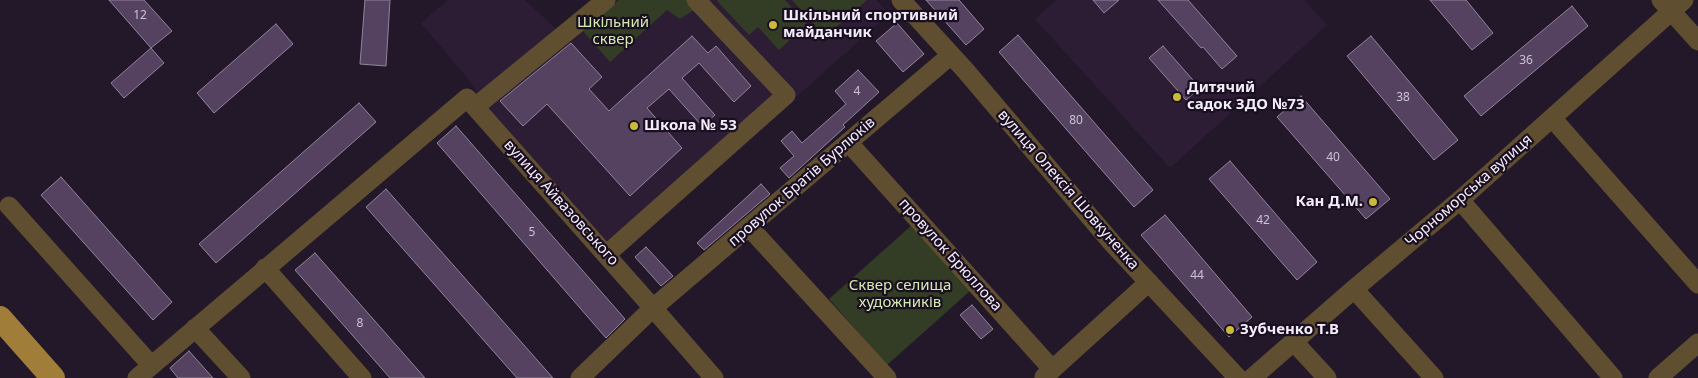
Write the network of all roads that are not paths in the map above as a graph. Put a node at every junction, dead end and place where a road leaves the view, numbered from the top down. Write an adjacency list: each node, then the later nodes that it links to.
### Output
1 (606, 0): 7 (street)
2 (696, 0): 13 (street)
3 (901, 0): 6 (street, вулиця Олексія Шовкуненка)
4 (1672, 4): 5 (street); 8 (street, Чорноморська вулиця)
5 (1698, 41)
6 (951, 55): 9 (street, провулок Братів Бурлюків); 15 (street, вулиця Олексія Шовкуненка)
7 (471, 103): 13 (street, вулиця Айвазовського); 14 (street)
8 (1553, 119): 10 (street, Чорноморська вулиця); 16 (street)
9 (848, 142): 12 (street, провулок Братів Бурлюків); 24 (street, провулок Брюллова)
10 (1460, 200): 17 (street, Чорноморська вулиця); 36 (street)
11 (9, 206): 23 (street)
12 (750, 228): 18 (street, провулок Братів Бурлюків); 31 (street)
13 (607, 254): 18 (street, вулиця Айвазовського)
14 (265, 268): 20 (street); 28 (street)
15 (1149, 282): 24 (street); 32 (street, вулиця Олексія Шовкуненка)
16 (1698, 284)
17 (1354, 288): 21 (street, Чорноморська вулиця); 35 (street)
18 (654, 308): 29 (street); 30 (street, вулиця Айвазовського)
19 (0, 318): 25 (main road)
20 (195, 328): 23 (street); 27 (street)
21 (1294, 342): 33 (street, Чорноморська вулиця); 34 (street)
22 (1698, 343): 37 (street)
23 (151, 365): 26 (street)
24 (1047, 374)
25 (53, 378)
26 (136, 378)
27 (241, 378)
28 (362, 378)
29 (580, 378)
30 (714, 378)
31 (887, 378)
32 (1238, 378)
33 (1252, 378)
34 (1327, 378)
35 (1434, 378)
36 (1613, 378)
37 (1658, 378)

